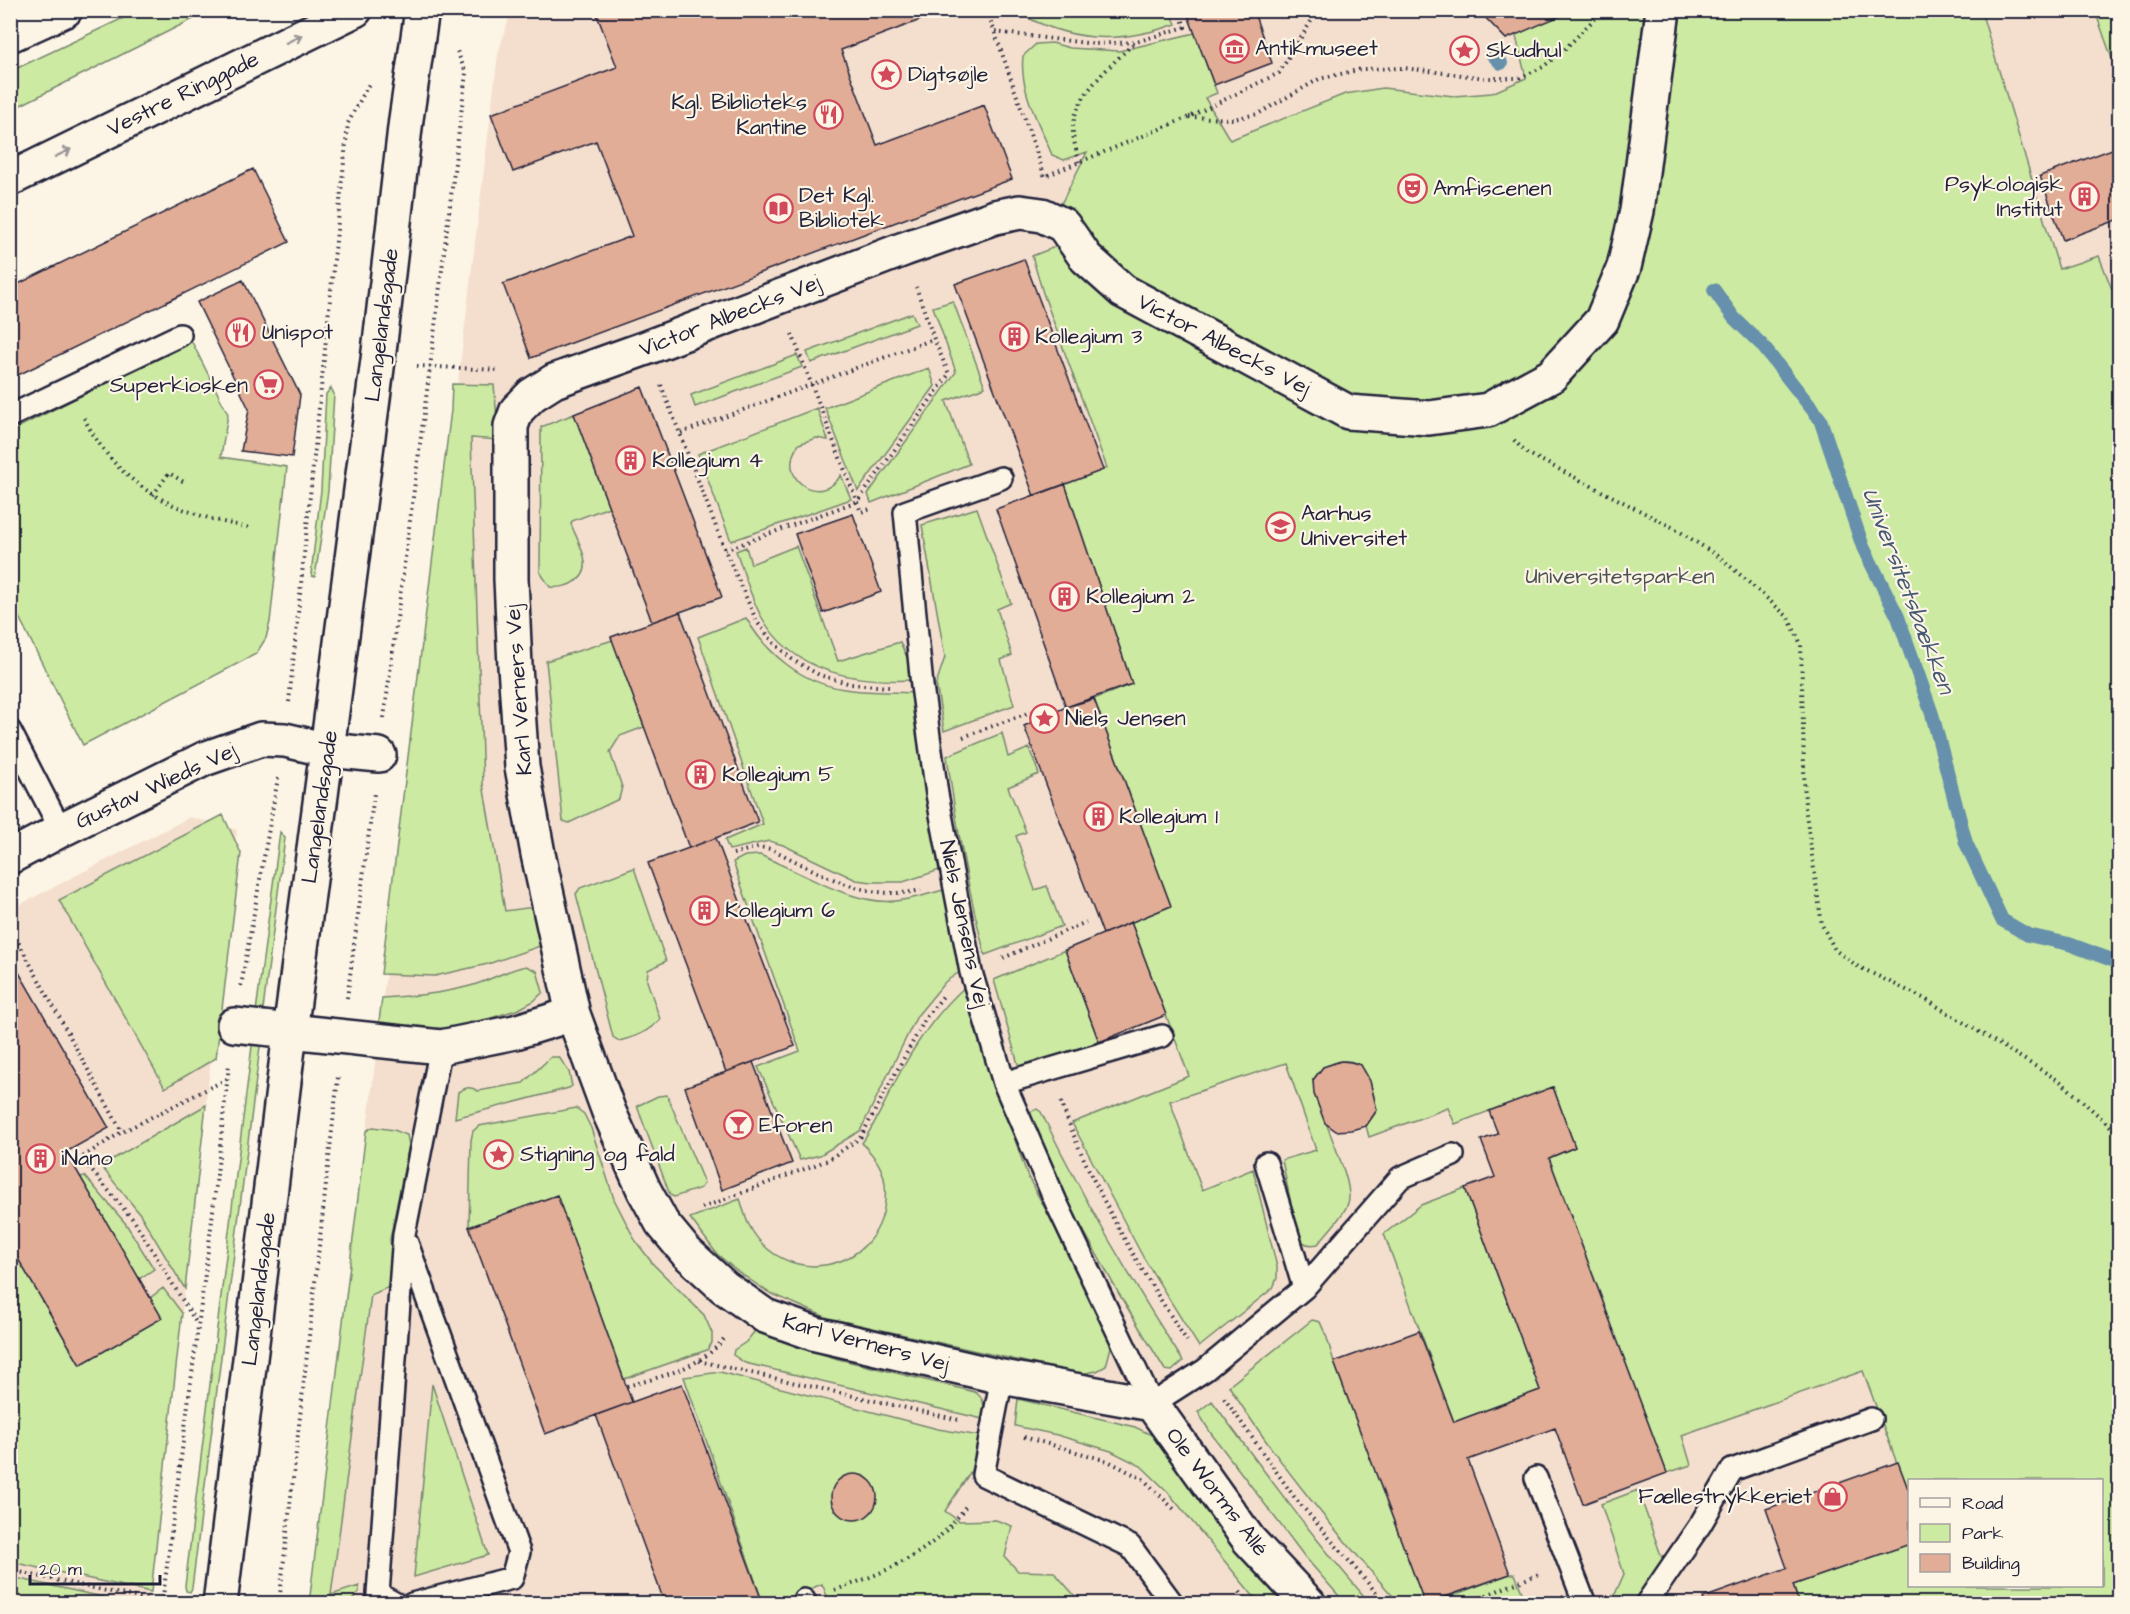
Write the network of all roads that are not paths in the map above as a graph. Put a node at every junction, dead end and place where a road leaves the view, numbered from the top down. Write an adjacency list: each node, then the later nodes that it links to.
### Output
1 (65, 10): 5 (street)
2 (355, 10): 6 (street, Vestre Ringgade, one-way to 2)
3 (422, 10): 12 (street, Langelandsgade)
4 (1664, 10): 8 (street, Victor Albecks Vej)
5 (10, 35)
6 (10, 179)
7 (180, 335): 9 (lane)
8 (554, 381): 16 (street, Karl Verners Vej)
9 (10, 416)
10 (1001, 478): 21 (lane, Niels Jensens Vej)
11 (10, 731): 14 (lane)
12 (328, 750): 13 (street, Gustav Wieds Vej); 14 (street, Gustav Wieds Vej); 18 (street, Langelandsgade)
13 (379, 755)
14 (61, 830): 15 (street, Gustav Wieds Vej)
15 (10, 857)
16 (573, 1014): 20 (street); 26 (street, Karl Verners Vej)
17 (234, 1025): 18 (street)
18 (290, 1032): 20 (street); 30 (street, Langelandsgade)
19 (1162, 1036): 21 (lane)
20 (441, 1047): 24 (lane)
21 (1004, 1083): 27 (lane, Niels Jensens Vej)
22 (1453, 1155): 25 (lane)
23 (1266, 1163): 25 (lane)
24 (404, 1234): 31 (lane); 32 (lane)
25 (1304, 1288): 27 (lane)
26 (1002, 1377): 27 (street, Karl Verners Vej); 33 (lane)
27 (1152, 1404): 34 (street, Ole Worms Allé)
28 (1871, 1419): 36 (lane)
29 (1536, 1478): 35 (lane)
30 (220, 1604)
31 (396, 1604)
32 (412, 1604)
33 (1173, 1604)
34 (1309, 1604)
35 (1585, 1604)
36 (1646, 1604)

